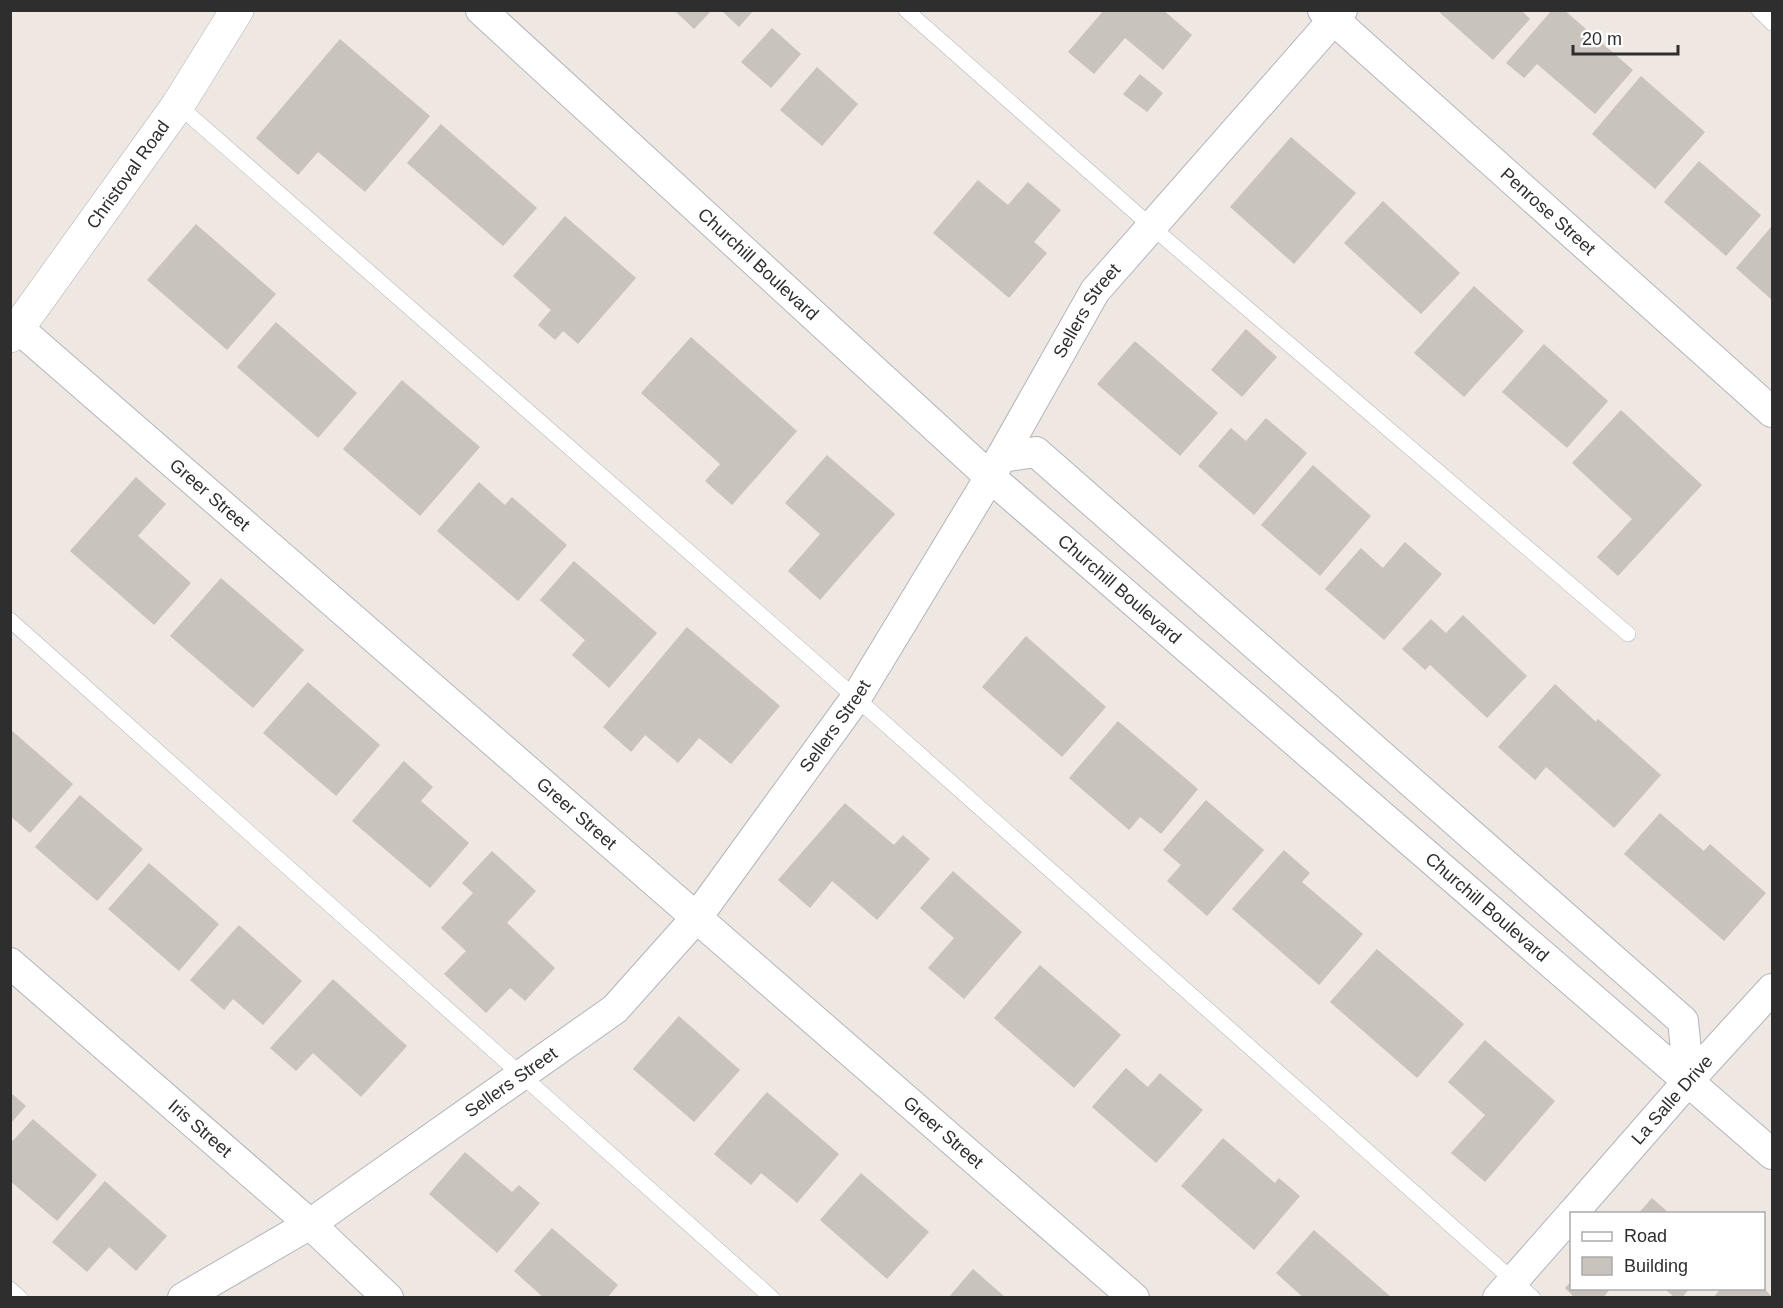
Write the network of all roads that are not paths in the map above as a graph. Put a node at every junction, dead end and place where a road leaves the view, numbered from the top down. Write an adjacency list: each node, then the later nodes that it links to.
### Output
1 (237, 10): 7 (street, Christoval Road)
2 (481, 10): 11 (street, Churchill Boulevard)
3 (906, 10): 8 (lane)
4 (1759, 10): 6 (lane)
5 (1333, 14): 8 (street, Sellers Street); 10 (street, Penrose Street)
6 (1773, 23)
7 (178, 105): 9 (street, Christoval Road); 14 (lane)
8 (1152, 227): 11 (street, Sellers Street); 13 (lane)
9 (14, 332): 15 (street, Greer Street)
10 (1773, 412)
11 (996, 467): 14 (street, Sellers Street); 19 (street, Churchill Boulevard); 19 (street)
12 (10, 620): 18 (lane)
13 (1628, 634)
14 (856, 698): 15 (street, Sellers Street); 25 (lane)
15 (697, 917): 18 (street, Sellers Street); 30 (street, Greer Street)
16 (10, 963): 23 (street, Iris Street)
17 (1773, 989): 19 (street, La Salle Drive)
18 (522, 1075): 23 (street, Sellers Street); 29 (lane)
19 (1689, 1080): 20 (street, Churchill Boulevard); 21 (street, La Salle Drive)
20 (1773, 1154)
21 (1574, 1212)
22 (1570, 1217): 25 (street, La Salle Drive)
23 (310, 1224): 27 (street, Sellers Street); 28 (street, Iris Street)
24 (10, 1289): 26 (lane)
25 (1515, 1292)
26 (20, 1298)
27 (183, 1298)
28 (388, 1298)
29 (772, 1298)
30 (1134, 1298)

